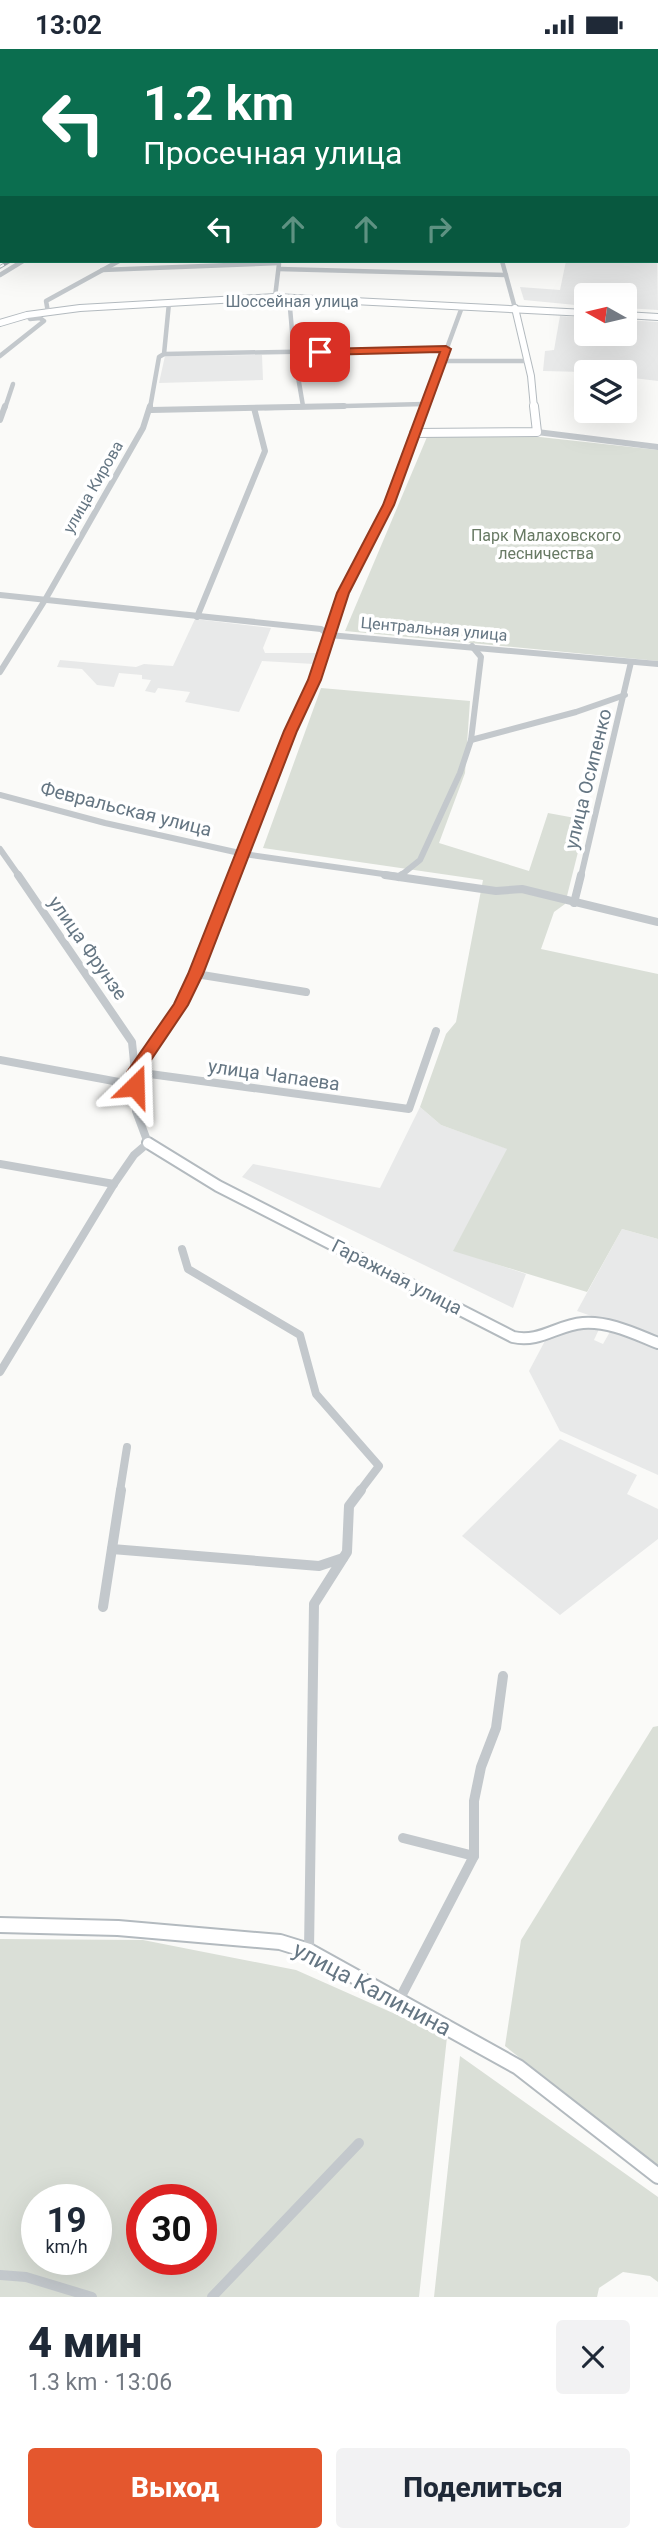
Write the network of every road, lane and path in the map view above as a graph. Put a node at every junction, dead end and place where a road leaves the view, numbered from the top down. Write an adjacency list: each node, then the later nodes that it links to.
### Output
1 (20, 263): 6 (street)
2 (115, 263): 5 (street)
3 (503, 263): 7 (street)
4 (279, 264): 5 (street); 7 (street); 8 (street)
5 (102, 270): 13 (street)
6 (0, 275)
7 (506, 275): 12 (street)
8 (275, 297): 9 (main road, Шоссейная улица); 10 (main road, Шоссейная улица)
9 (289, 297): 11 (main road, Шоссейная улица); 20 (street)
10 (169, 303): 13 (main road, Шоссейная улица); 21 (street, улица Кирова)
11 (463, 307): 12 (main road, Шоссейная улица); 19 (street)
12 (515, 308): 14 (main road, Шоссейная улица); 23 (main road)
13 (48, 312): 16 (main road, Шоссейная улица)
14 (574, 312)
15 (637, 316): 17 (main road)
16 (29, 317): 18 (main road, Шоссейная улица); 22 (street)
17 (658, 317)
18 (0, 323)
19 (446, 349): 20 (street); 24 (street)
20 (294, 353): 21 (street); 27 (street)
21 (164, 354): 29 (street, улица Кирова)
22 (0, 356)
23 (527, 361): 24 (street); 31 (main road)
24 (443, 362): 26 (street)
25 (13, 384): 30 (street)
26 (424, 404): 27 (street); 32 (street)
27 (303, 406): 28 (street)
28 (254, 408): 29 (street); 36 (street)
29 (151, 410): 35 (street, улица Кирова)
30 (0, 420)
31 (537, 432): 32 (main road); 33 (street)
32 (414, 433): 37 (street)
33 (658, 447)
34 (0, 595): 35 (street, Центральная улица)
35 (45, 600): 36 (street, Центральная улица); 41 (street, улица Кирова)
36 (197, 617): 37 (street, Центральная улица)
37 (329, 635): 38 (street, Центральная улица); 46 (street)
38 (472, 646): 39 (street, Центральная улица); 43 (street)
39 (631, 662): 40 (street, Центральная улица); 42 (street, улица Осипенко)
40 (658, 664)
41 (0, 672)
42 (625, 695): 43 (street); 48 (street, улица Осипенко)
43 (471, 740): 47 (street)
44 (0, 795): 46 (street, Февральская улица)
45 (0, 849): 54 (street, улица Фрунзе)
46 (244, 854): 47 (street, Февральская улица); 50 (street)
47 (399, 877): 48 (street, Февральская улица)
48 (574, 903): 49 (street, Февральская улица)
49 (658, 922)
50 (196, 974): 51 (street); 54 (street)
51 (306, 992)
52 (436, 1031): 54 (street, улица Чапаева)
53 (0, 1060): 55 (street)
54 (135, 1072): 55 (street, улица Фрунзе)
55 (135, 1086): 56 (street, улица Фрунзе)
56 (148, 1143): 58 (street); 60 (main road, Гаражная улица)
57 (0, 1164): 58 (street)
58 (114, 1184): 61 (street)
59 (182, 1249): 64 (street)
60 (658, 1343)
61 (0, 1372)
62 (127, 1447): 63 (street)
63 (112, 1549): 64 (street); 65 (street)
64 (343, 1558): 70 (street)
65 (103, 1607)
66 (503, 1676): 68 (street)
67 (403, 1838): 68 (street)
68 (474, 1856): 71 (street)
69 (0, 1925): 70 (main road, улица Калинина)
70 (309, 1951): 71 (main road, улица Калинина)
71 (398, 2002): 73 (main road, улица Калинина)
72 (359, 2143): 76 (street)
73 (658, 2176)
74 (0, 2275): 75 (street)
75 (92, 2297)
76 (212, 2297)

